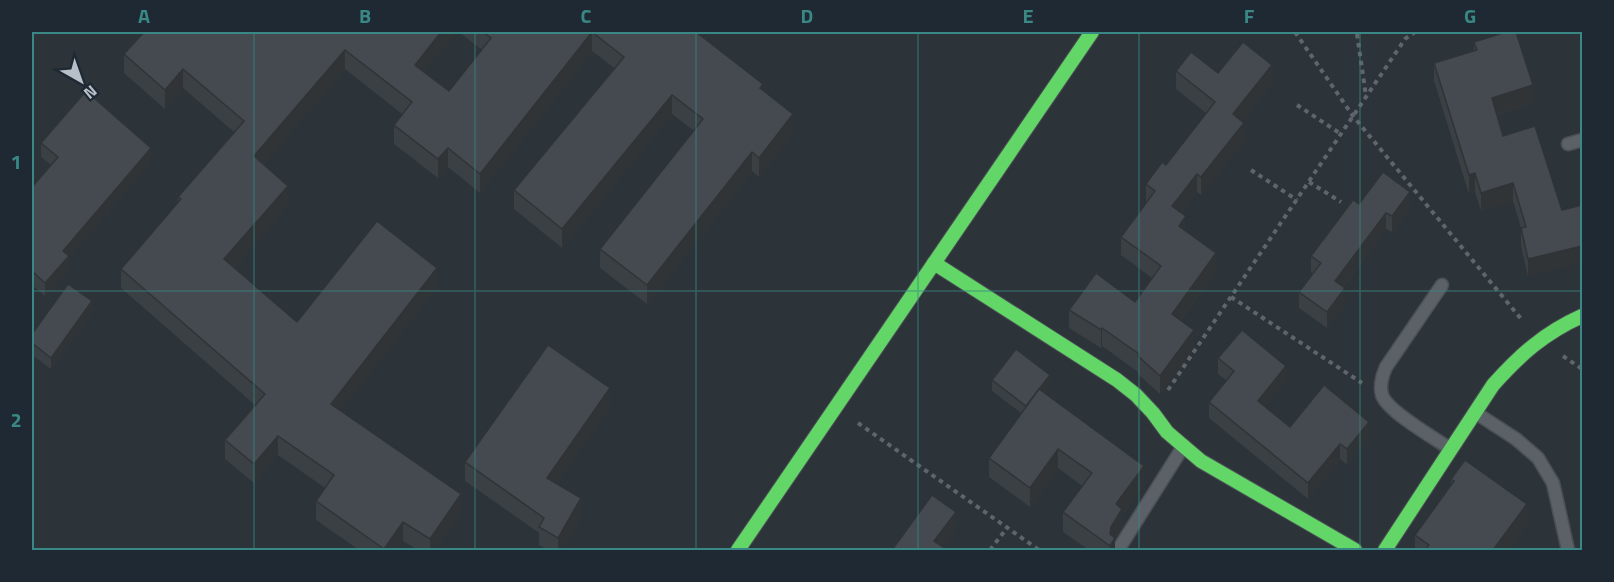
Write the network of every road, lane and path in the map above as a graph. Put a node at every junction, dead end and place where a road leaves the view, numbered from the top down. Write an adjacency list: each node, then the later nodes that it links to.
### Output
1 (1092, 32): 15 (street)
2 (1295, 32): 7 (path)
3 (1415, 32): 5 (path)
4 (1357, 34): 5 (path)
5 (1366, 96): 7 (path)
6 (1297, 105): 8 (path)
7 (1353, 116): 8 (path); 19 (path)
8 (1341, 134): 12 (path)
9 (1582, 140): 10 (lane)
10 (1568, 144)
11 (1251, 170): 13 (path)
12 (1309, 182): 13 (path); 14 (path)
13 (1297, 200): 17 (path)
14 (1341, 202)
15 (934, 263): 22 (street); 24 (street)
16 (1442, 285): 21 (lane)
17 (1231, 297): 21 (path); 24 (path)
18 (1582, 316): 19 (street)
19 (1538, 339): 20 (path); 23 (street)
20 (1582, 369)
21 (1382, 396): 26 (lane)
22 (836, 407): 27 (path); 28 (street)
23 (1475, 412): 26 (street); 34 (lane)
24 (1153, 413): 25 (street)
25 (1183, 447): 31 (lane); 32 (street)
26 (1450, 449): 33 (street)
27 (1007, 528): 29 (path); 30 (path)
28 (738, 550)
29 (990, 550)
30 (1039, 550)
31 (1118, 550)
32 (1355, 550)
33 (1385, 550)
34 (1568, 550)

